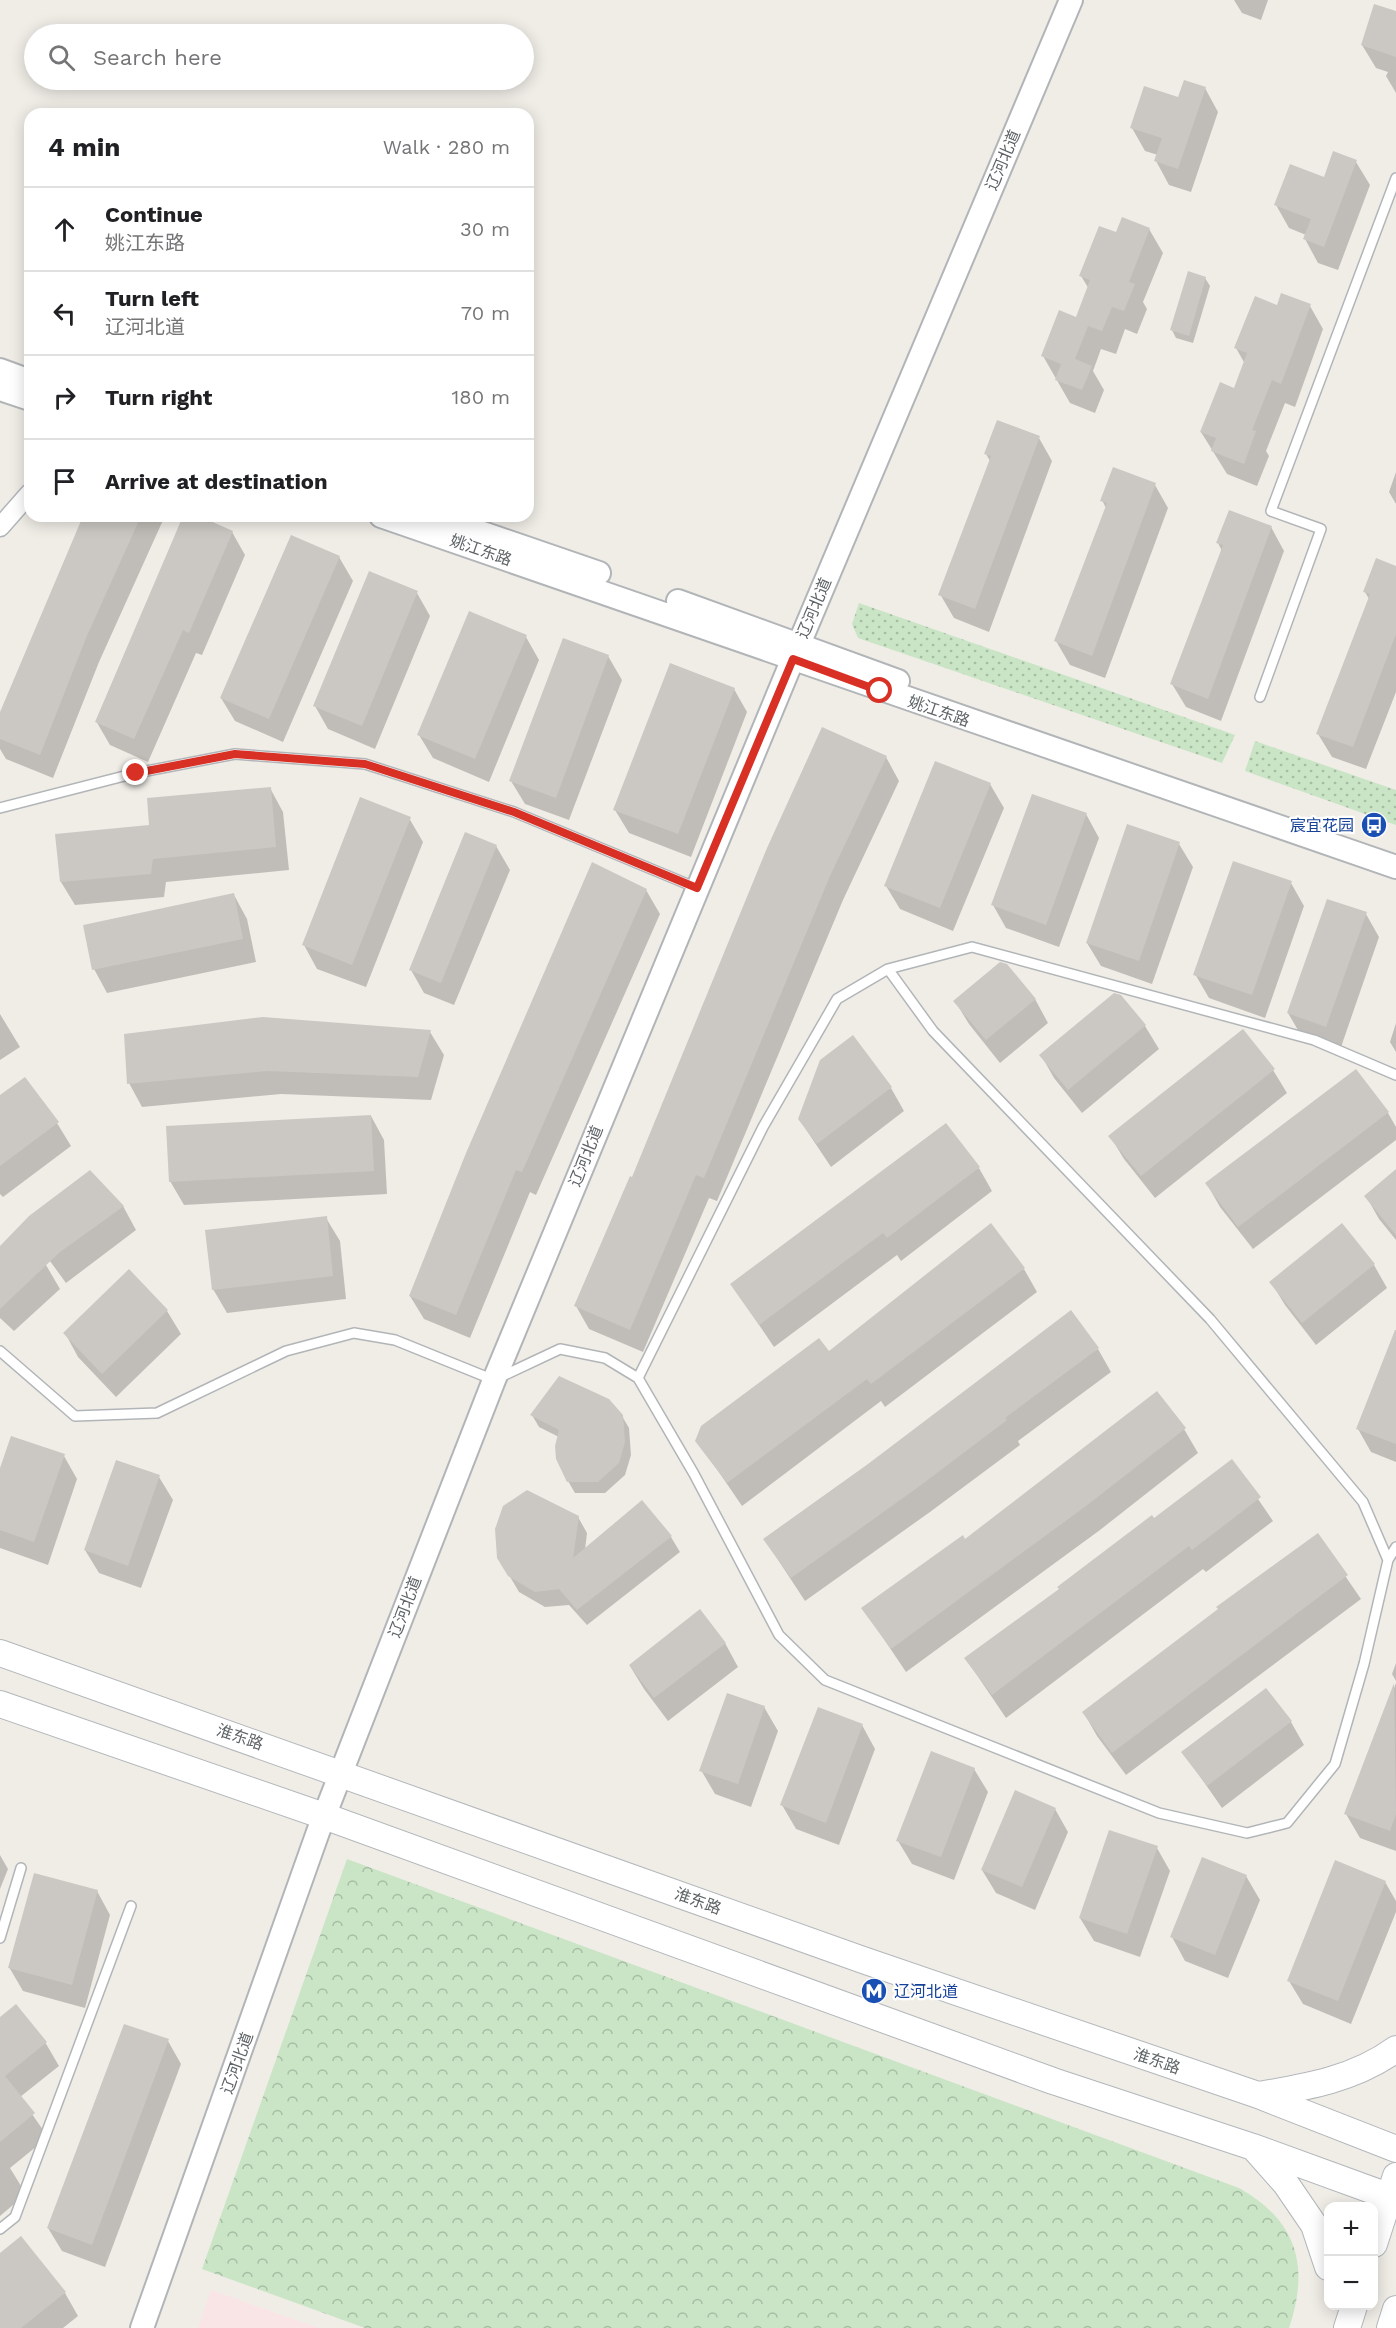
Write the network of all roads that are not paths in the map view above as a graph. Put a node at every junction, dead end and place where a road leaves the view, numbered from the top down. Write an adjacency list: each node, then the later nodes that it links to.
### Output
1 (1071, 0): 11 (street, 辽河北道)
2 (1396, 178): 12 (lane)
3 (0, 370): 4 (street)
4 (24, 379)
5 (0, 389): 6 (street)
6 (24, 397)
7 (24, 501): 10 (street)
8 (399, 522): 11 (street, 姚江东路)
9 (449, 522): 11 (street, 姚江东路)
10 (0, 527)
11 (796, 652): 14 (street, 姚江东路); 15 (street, 姚江东路); 16 (street, 辽河北道)
12 (1260, 698)
13 (0, 808): 16 (lane)
14 (1396, 853)
15 (1396, 867)
16 (697, 888): 21 (street, 辽河北道)
17 (888, 969): 18 (lane); 20 (lane); 23 (lane)
18 (1396, 1075)
19 (0, 1351): 21 (lane)
20 (638, 1378): 21 (lane); 23 (lane)
21 (494, 1380): 26 (street, 辽河北道)
22 (1396, 1547): 23 (lane)
23 (1388, 1560)
24 (0, 1653): 26 (main road, 淮东路)
25 (0, 1704): 27 (main road)
26 (341, 1773): 27 (street, 辽河北道); 32 (main road, 淮东路)
27 (324, 1816): 33 (main road); 42 (street, 辽河北道)
28 (21, 1868): 30 (lane)
29 (131, 1906): 36 (lane)
30 (0, 1938)
31 (1396, 2049): 32 (main road)
32 (1258, 2095): 34 (main road, 淮东路)
33 (1253, 2147): 35 (main road); 38 (main road)
34 (1396, 2149)
35 (1393, 2190): 37 (main road)
36 (0, 2229)
37 (1378, 2233)
38 (1325, 2256)
39 (1396, 2309): 45 (main road)
40 (1340, 2310): 43 (main road)
41 (1353, 2310): 44 (main road)
42 (142, 2328)
43 (1341, 2328)
44 (1347, 2328)
45 (1389, 2328)

